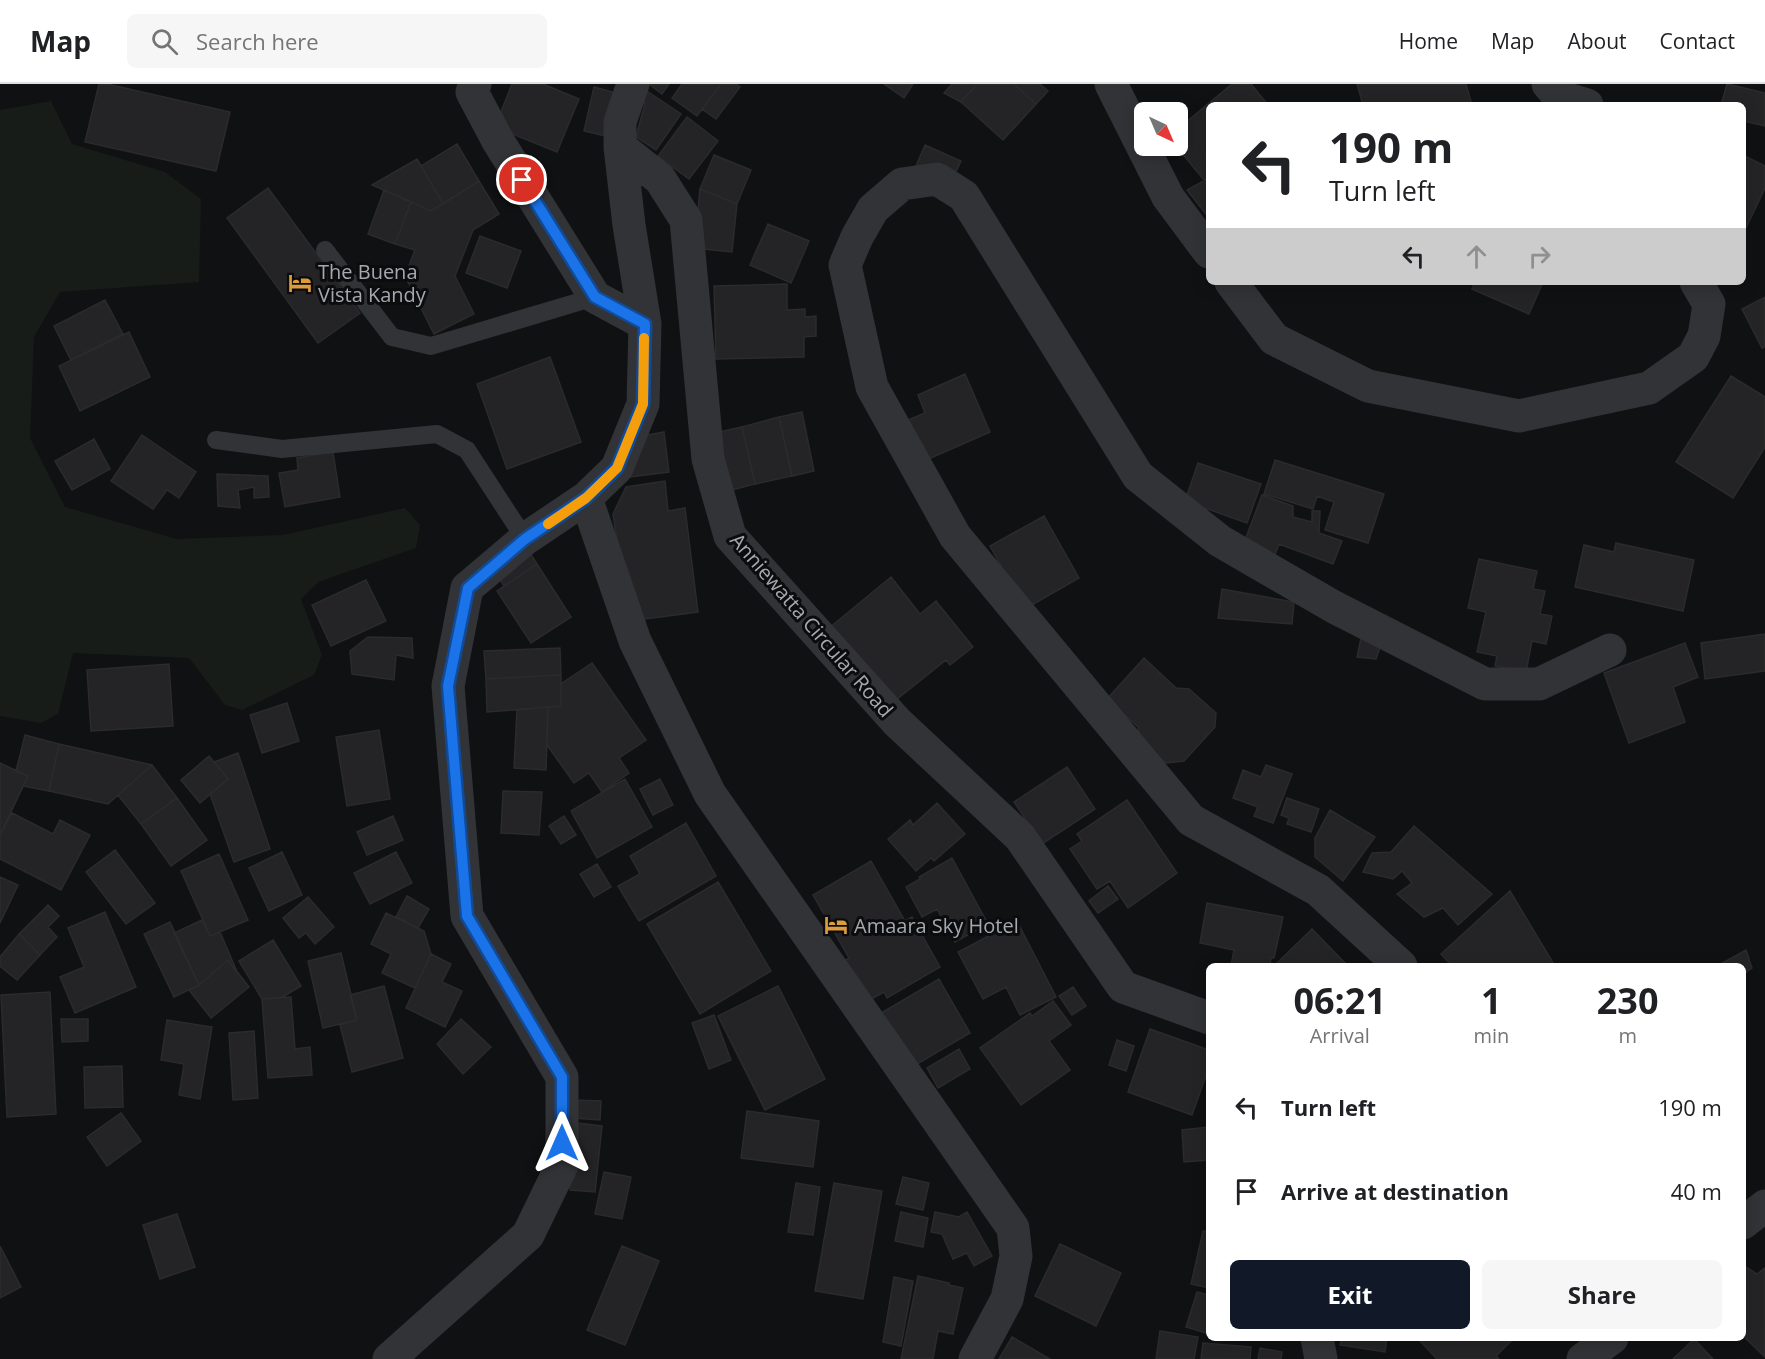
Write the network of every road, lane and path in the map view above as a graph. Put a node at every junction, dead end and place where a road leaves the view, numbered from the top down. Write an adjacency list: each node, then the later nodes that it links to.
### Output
1 (633, 84): 8 (street)
2 (1111, 84): 9 (street)
3 (1548, 84): 6 (street)
4 (1597, 84): 7 (street)
5 (467, 87): 13 (street)
6 (1577, 102)
7 (1599, 102)
8 (620, 147): 14 (street); 20 (street, Anniewatta Circular Road)
9 (1206, 248)
10 (325, 250): 13 (lane)
11 (1233, 285): 12 (street)
12 (1698, 285)
13 (595, 297): 14 (street)
14 (645, 324): 16 (street)
15 (216, 440): 17 (lane)
16 (586, 498): 17 (street); 25 (street)
17 (525, 539): 24 (street)
18 (1611, 650): 19 (street)
19 (1398, 963)
20 (1206, 1017)
21 (1765, 1206): 22 (street)
22 (1746, 1221)
23 (1318, 1341): 26 (street)
24 (389, 1359)
25 (975, 1359)
26 (1321, 1359)

